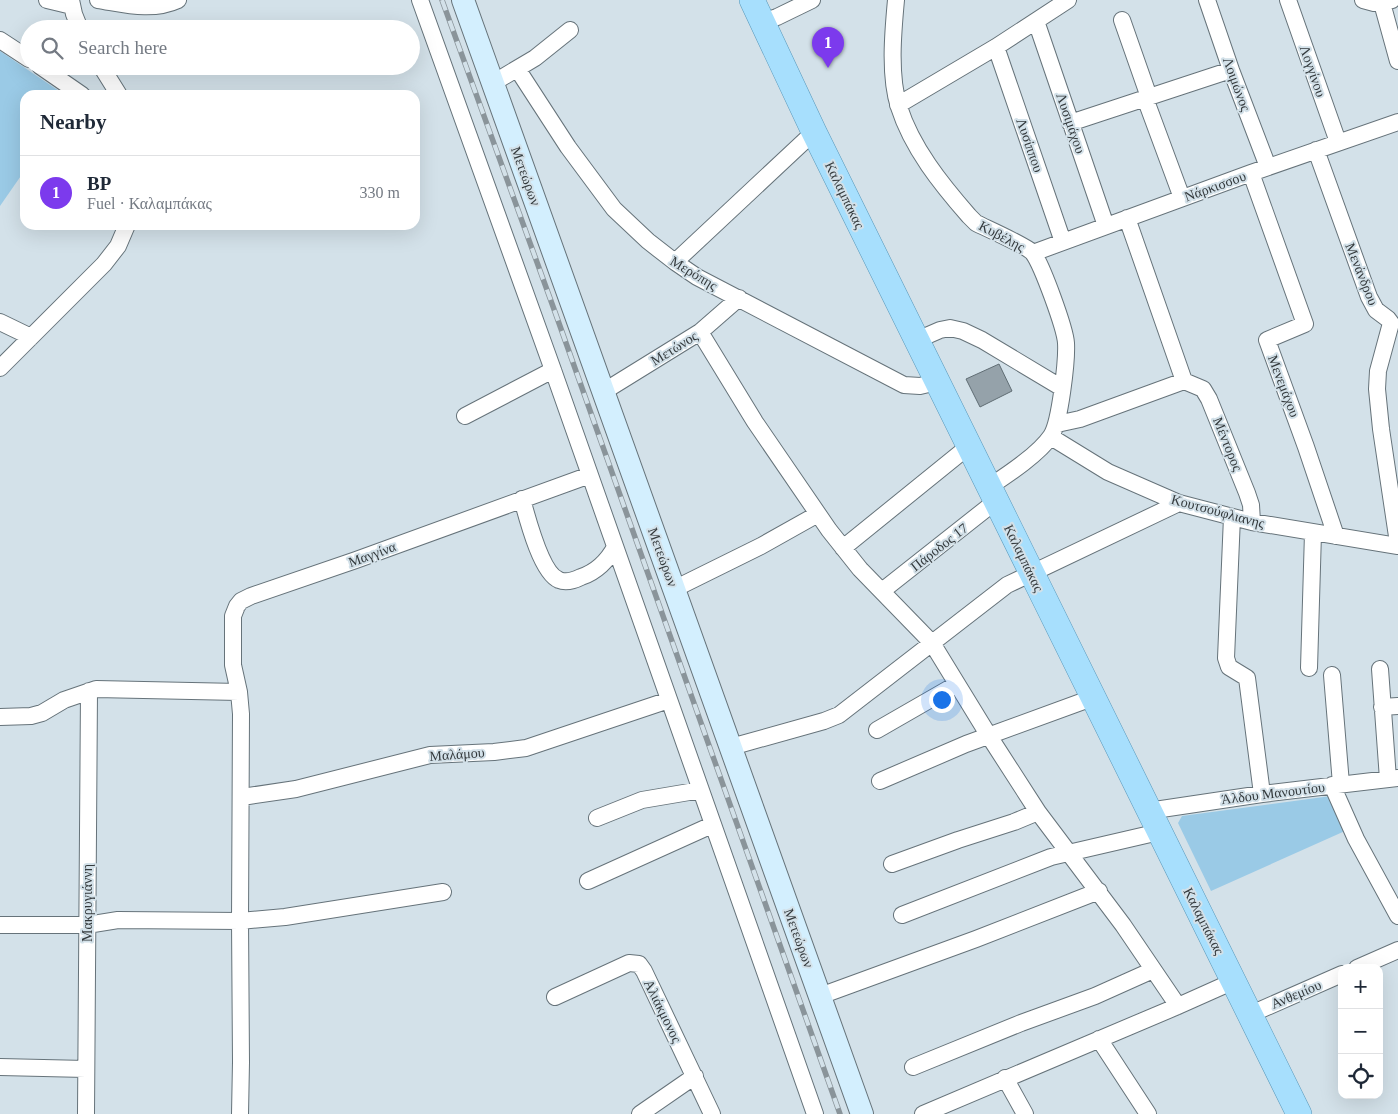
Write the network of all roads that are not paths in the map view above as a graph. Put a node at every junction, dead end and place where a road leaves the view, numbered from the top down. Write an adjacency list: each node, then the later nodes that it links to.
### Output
1 (46, 0): 13 (street)
2 (98, 0): 3 (street)
3 (178, 0)
4 (420, 0): 52 (street)
5 (463, 0): 27 (street, Μετεώρων)
6 (812, 0): 14 (street)
7 (896, 0): 31 (street, Κυβέλης)
8 (1068, 0): 17 (street)
9 (1207, 0): 24 (street, Λοιμώνος)
10 (1288, 0): 35 (street, Λογγίνου)
11 (1363, 0): 12 (street)
12 (1387, 1): 22 (street)
13 (72, 3): 15 (street)
14 (757, 11): 34 (main road, Καλαμπάκας)
15 (77, 20)
16 (1122, 20): 30 (street)
17 (1036, 21): 20 (street); 33 (street, Λυσιμάχου)
18 (570, 30): 23 (street)
19 (0, 40): 21 (street)
20 (996, 47): 31 (street); 43 (street, Λυσίππου)
21 (20, 53)
22 (1398, 61)
23 (518, 70): 27 (street); 45 (street, Μερόπης)
24 (1231, 70): 30 (street); 37 (street, Λοιμώνος)
25 (53, 75): 28 (street)
26 (107, 75): 29 (street)
27 (493, 83): 56 (street, Μετεώρων)
28 (75, 90)
29 (116, 90)
30 (1147, 98): 33 (street); 39 (street)
31 (898, 106): 44 (street, Κυβέλης)
32 (1398, 122): 35 (street, Νάρκισσου)
33 (1070, 123): 41 (street, Λυσιμάχου)
34 (814, 132): 45 (street); 50 (main road, Καλαμπάκας)
35 (1338, 142): 36 (street, Νάρκισσου)
36 (1316, 150): 37 (street, Νάρκισσου); 69 (street, Μενάνδρου)
37 (1268, 167): 38 (street, Νάρκισσου)
38 (1251, 173): 39 (street, Νάρκισσου); 68 (street, Μενεμάχου)
39 (1182, 198): 40 (street, Νάρκισσου)
40 (1127, 218): 41 (street, Νάρκισσου); 53 (street)
41 (1106, 226): 43 (street, Νάρκισσου)
42 (125, 230): 49 (street)
43 (1063, 242): 44 (street, Νάρκισσου)
44 (1033, 253): 55 (street, Κυβέλης)
45 (675, 262): 46 (street, Μερόπης)
46 (739, 298): 48 (street, Μετώνος); 54 (street, Μερόπης)
47 (0, 322): 49 (street)
48 (700, 332): 56 (street, Μετώνος); 64 (street)
49 (31, 337): 51 (street)
50 (917, 340): 54 (main road, Καλαμπάκας); 55 (street)
51 (0, 368)
52 (553, 370): 57 (street); 60 (street)
53 (1184, 381): 58 (street); 66 (street, Μέντορος)
54 (937, 382): 59 (main road, Καλαμπάκας)
55 (1062, 388): 58 (street, Κυβέλης)
56 (603, 392): 73 (street, Μετεώρων)
57 (465, 416)
58 (1054, 430): 61 (street); 63 (street, Κουτσούφλιανης)
59 (969, 446): 61 (main road, Καλαμπάκας); 71 (street)
60 (590, 475): 62 (street, Μαγγίνα); 70 (street)
61 (993, 494): 72 (main road, Καλαμπάκας); 74 (street, Πάροδος 17)
62 (522, 499): 70 (street); 81 (street, Μαγγίνα)
63 (1179, 503): 65 (street, Κουτσούφλιανης); 72 (street)
64 (818, 514): 71 (street); 73 (street)
65 (1232, 517): 66 (street, Κουτσούφλιανης); 93 (street)
66 (1252, 522): 67 (street, Κουτσούφλιανης)
67 (1313, 533): 68 (street, Κουτσούφλιανης); 76 (street)
68 (1336, 536): 69 (street, Κουτσούφλιανης)
69 (1398, 545)
70 (615, 546): 83 (street)
71 (843, 548): 74 (street)
72 (1031, 572): 75 (street); 82 (main road, Καλαμπάκας)
73 (674, 589): 88 (street, Μετεώρων)
74 (882, 591): 75 (street)
75 (932, 643): 79 (street); 88 (street)
76 (1309, 668)
77 (1380, 670): 84 (street)
78 (1332, 675): 91 (street)
79 (957, 684): 86 (street); 87 (street)
80 (89, 691): 81 (street); 85 (street); 108 (street, Μακρυγιάννη)
81 (239, 692): 94 (street)
82 (1092, 698): 87 (street); 97 (main road, Καλαμπάκας)
83 (668, 700): 92 (street); 94 (street, Μαλάμου)
84 (1390, 707): 89 (street)
85 (0, 717)
86 (877, 730)
87 (989, 736): 90 (street); 95 (street)
88 (731, 747): 114 (street, Μετεώρων)
89 (1393, 779): 91 (street, Άλδου Μανουτίου)
90 (880, 781)
91 (1336, 785): 93 (street, Άλδου Μανουτίου); 105 (street)
92 (701, 790): 96 (street); 98 (street)
93 (1262, 794): 97 (street, Άλδου Μανουτίου)
94 (242, 797): 106 (street)
95 (1038, 812): 99 (street); 100 (street)
96 (597, 818)
97 (1154, 821): 99 (street, Άλδου Μανουτίου); 113 (main road, Καλαμπάκας)
98 (712, 825): 101 (street); 129 (street)
99 (1071, 853): 102 (street); 104 (street, Άλδου Μανουτίου)
100 (892, 864)
101 (588, 881)
102 (1099, 891): 111 (street); 114 (street)
103 (443, 892): 106 (street)
104 (902, 915)
105 (1398, 916)
106 (240, 921): 108 (street); 126 (street)
107 (0, 924): 108 (street)
108 (87, 924): 121 (street, Μακρυγιάννη)
109 (1398, 950): 110 (street)
110 (1366, 964)
111 (1153, 970): 116 (street); 120 (street)
112 (1338, 976): 117 (street, Ανθεμίου)
113 (1234, 981): 116 (street); 117 (main road, Καλαμπάκας)
114 (820, 996): 130 (street, Μετεώρων)
115 (555, 997): 122 (street, Αλιάκμονος)
116 (1178, 1006): 118 (street)
117 (1250, 1014): 134 (main road, Καλαμπάκας)
118 (1099, 1039): 123 (street); 133 (street)
119 (0, 1067): 121 (street)
120 (913, 1067)
121 (86, 1069): 125 (street, Μακρυγιάννη)
122 (695, 1076): 127 (street); 128 (street, Αλιάκμονος)
123 (1005, 1078): 124 (street); 132 (street)
124 (945, 1110): 131 (street)
125 (86, 1114)
126 (240, 1114)
127 (640, 1114)
128 (712, 1114)
129 (815, 1114)
130 (862, 1114)
131 (923, 1114)
132 (1025, 1114)
133 (1148, 1114)
134 (1299, 1114)

